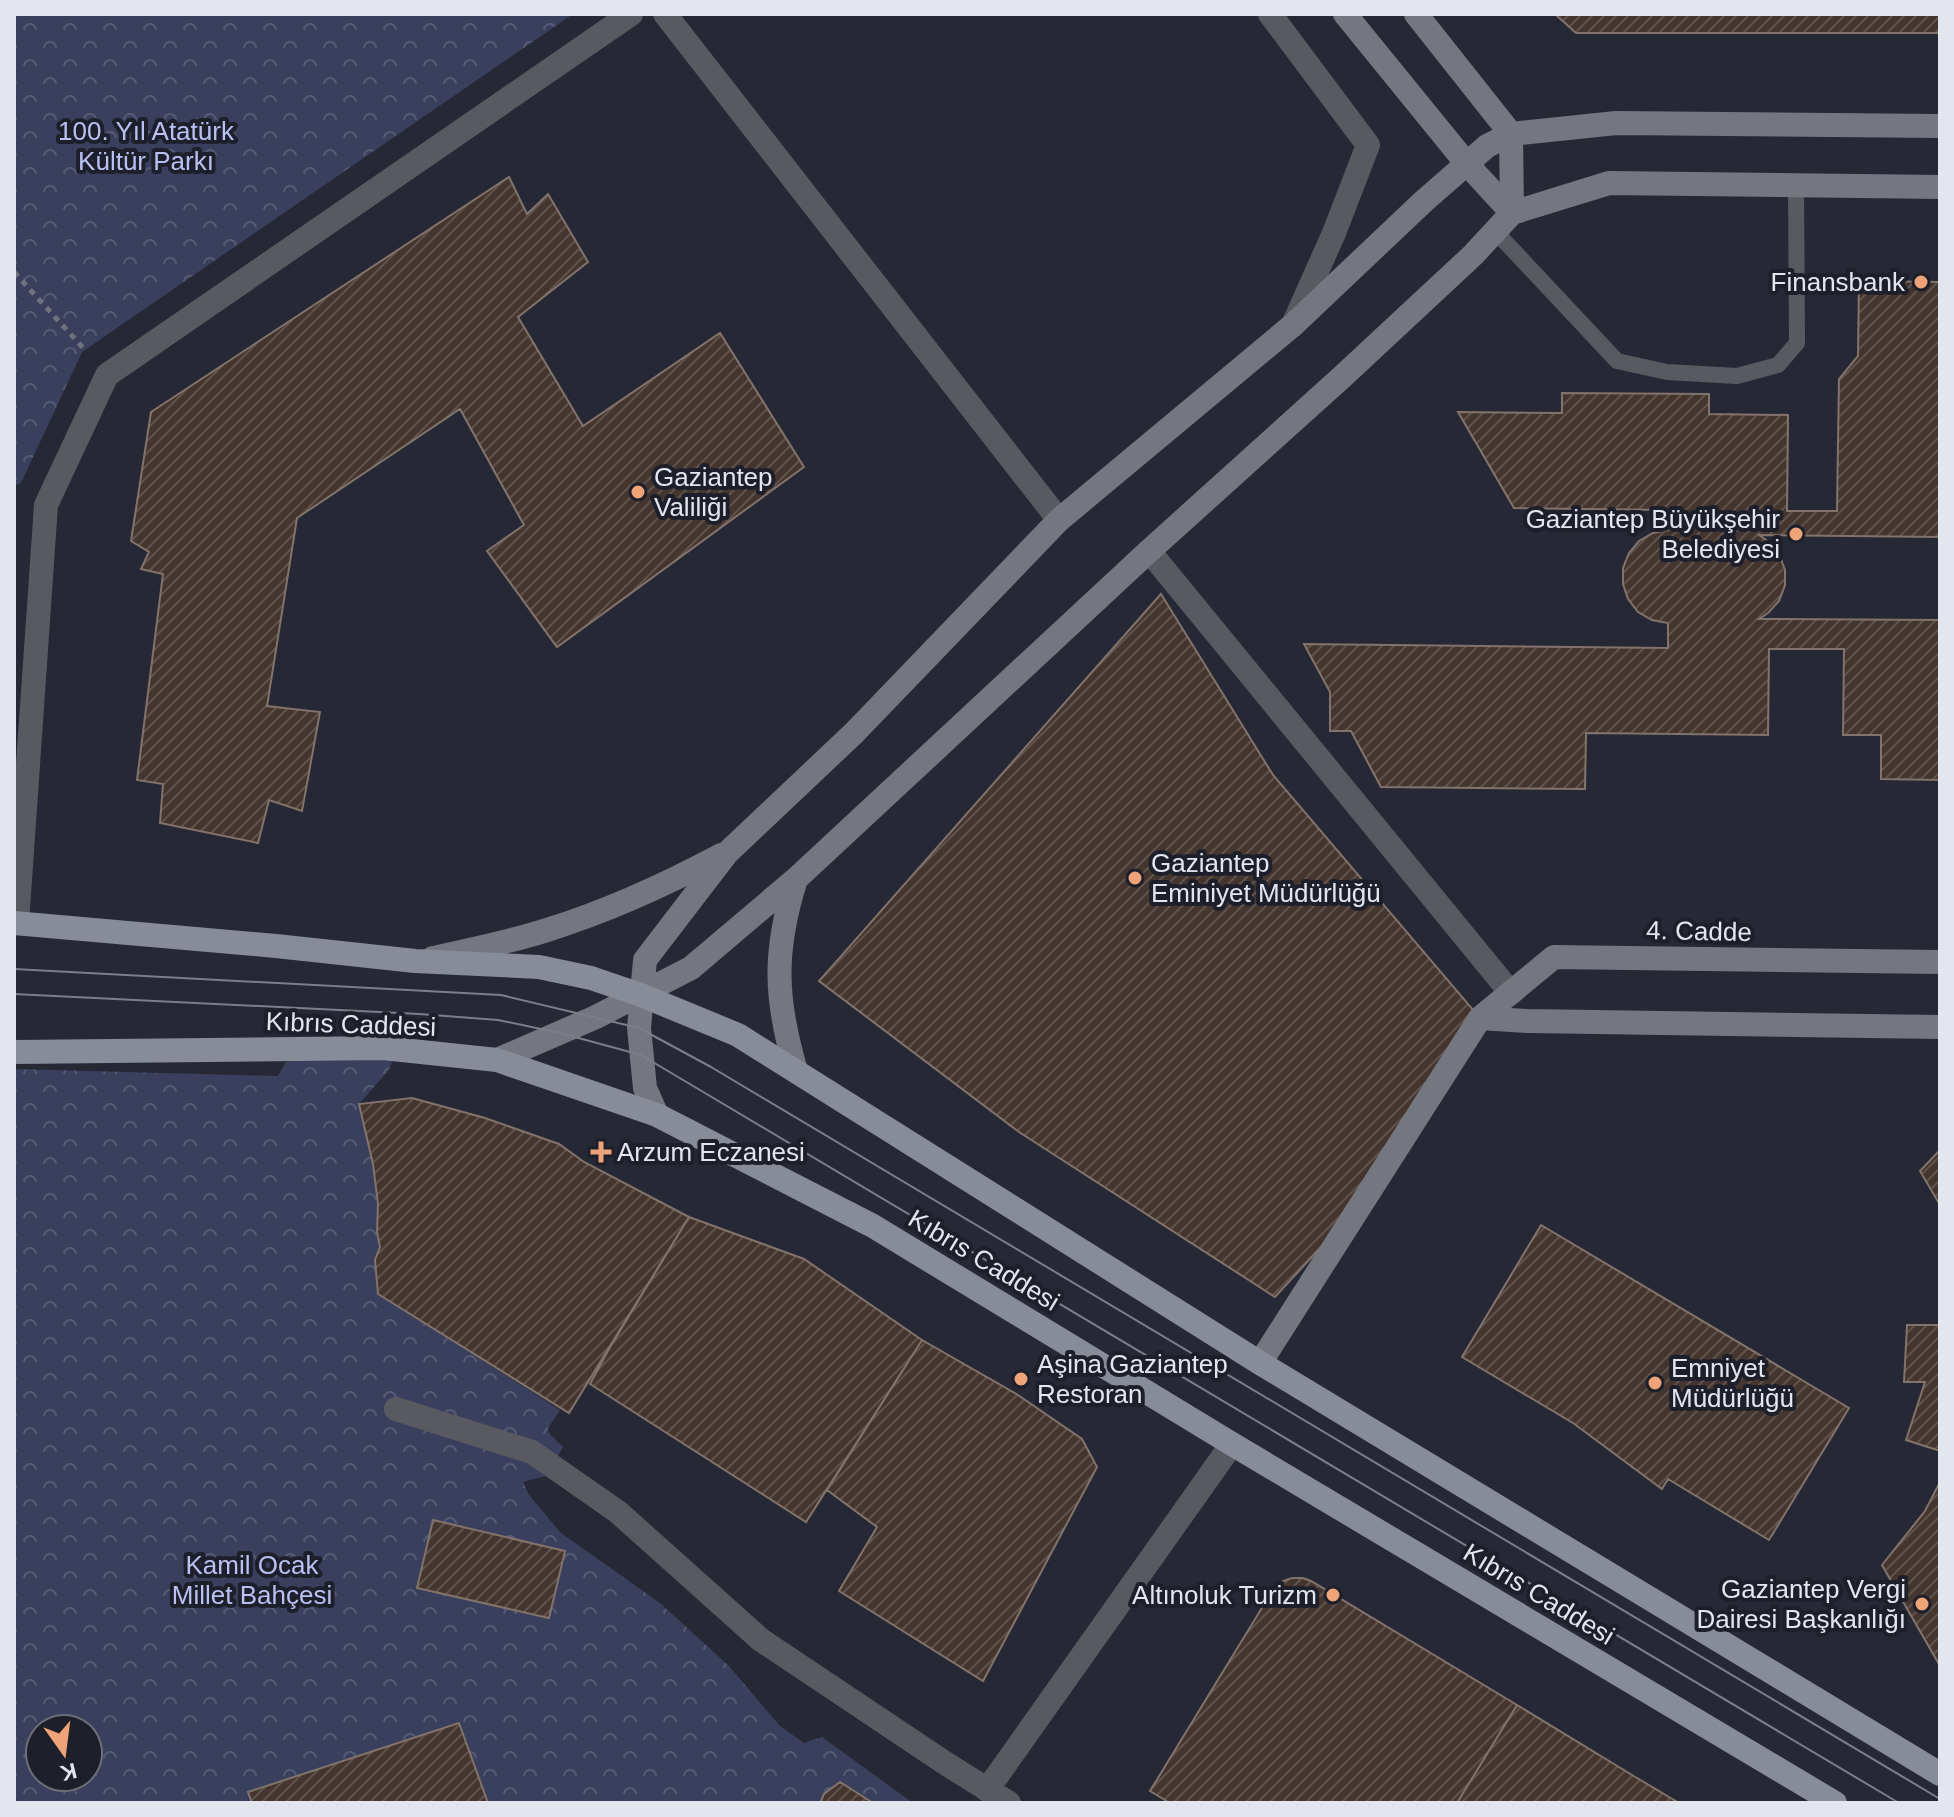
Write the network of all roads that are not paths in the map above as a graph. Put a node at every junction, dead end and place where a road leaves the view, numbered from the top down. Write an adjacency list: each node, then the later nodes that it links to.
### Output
1 (631, 14): 18 (street)
2 (665, 14): 14 (street)
3 (1270, 14): 13 (street)
4 (1345, 14): 8 (main road)
5 (1416, 14): 7 (main road)
6 (1940, 126): 7 (main road)
7 (1511, 134): 8 (main road); 11 (main road)
8 (1467, 164): 11 (main road); 13 (main road)
9 (1796, 185): 10 (main road); 11 (main road); 12 (lane)
10 (1940, 187)
11 (1512, 213): 12 (main road)
12 (1495, 231): 15 (main road)
13 (1293, 325): 14 (main road)
14 (1059, 520): 16 (main road)
15 (1149, 551): 17 (main road); 21 (street)
16 (727, 853): 19 (main road); 22 (main road)
17 (796, 879): 22 (main road); 27 (main road)
18 (15, 923): 19 (main road)
19 (415, 961): 22 (main road)
20 (1940, 962): 21 (main road, 4. Cadde)
21 (1511, 993): 23 (main road, 4. Cadde)
22 (641, 995): 26 (main road); 27 (main road); 28 (main road)
23 (1480, 1018): 24 (main road); 29 (main road, 4. Cadde)
24 (1940, 1027)
25 (14, 1052): 26 (main road, Kıbrıs Caddesi)
26 (497, 1060): 28 (main road, Kıbrıs Caddesi)
27 (796, 1071): 29 (main road)
28 (657, 1115): 31 (main road, Kıbrıs Caddesi)
29 (1260, 1363): 32 (main road)
30 (396, 1409): 33 (street)
31 (1232, 1444): 33 (street); 34 (main road, Kıbrıs Caddesi)
32 (1940, 1774)
33 (998, 1798)
34 (1835, 1803)

